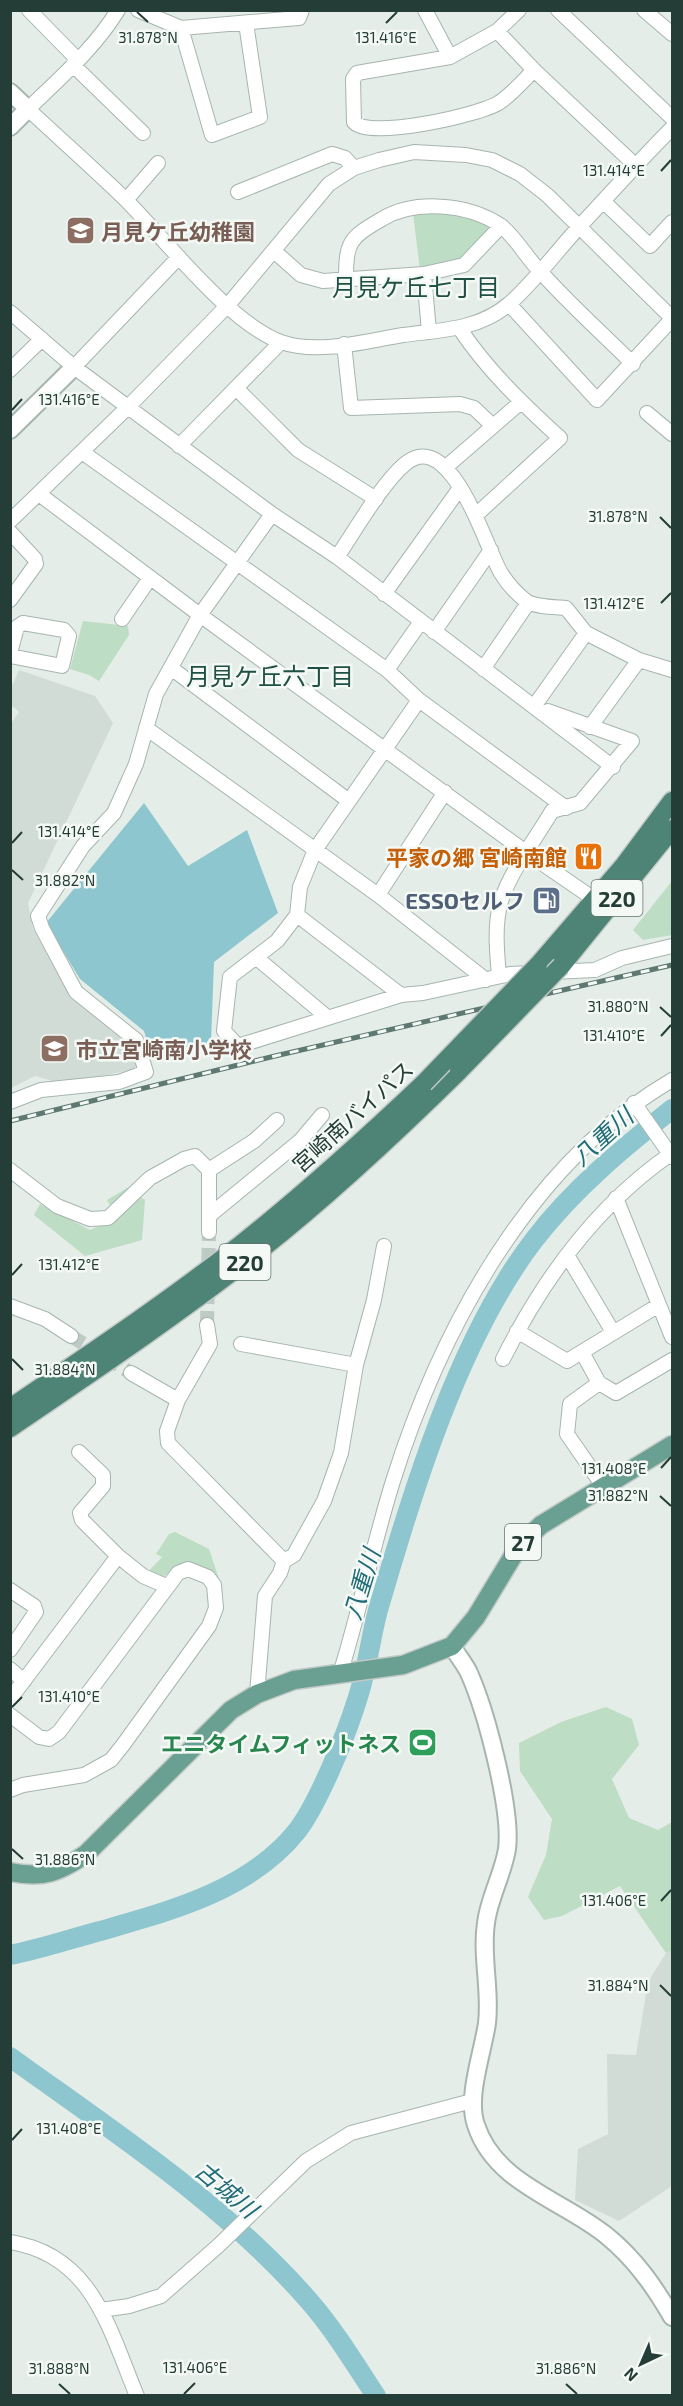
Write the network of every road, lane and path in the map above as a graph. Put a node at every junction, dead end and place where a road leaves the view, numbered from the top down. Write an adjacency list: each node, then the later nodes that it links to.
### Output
1 (29, 10): 16 (street)
2 (118, 10): 16 (street)
3 (138, 10): 12 (street)
4 (302, 10): 9 (street)
5 (425, 10): 15 (street)
6 (519, 10): 13 (street)
7 (558, 10): 20 (street)
8 (644, 10): 14 (street)
9 (263, 16): 11 (street)
10 (206, 17): 11 (street); 12 (street)
11 (246, 23): 12 (street)
12 (181, 28)
13 (496, 31): 15 (street); 17 (street)
14 (672, 34)
15 (450, 57): 17 (street)
16 (76, 63): 19 (street); 23 (street)
17 (534, 70): 25 (street)
18 (10, 92): 19 (street)
19 (28, 109): 21 (street); 28 (street)
20 (672, 118)
21 (10, 127)
22 (672, 128): 25 (street)
23 (143, 133)
24 (159, 163): 28 (street)
25 (635, 165): 29 (street)
26 (354, 168): 27 (street); 32 (street); 33 (street)
27 (238, 192)
28 (126, 200): 34 (street)
29 (604, 201): 30 (street); 32 (street)
30 (672, 222)
31 (501, 226): 35 (street); 36 (street); 37 (street)
32 (580, 226): 35 (street); 41 (street)
33 (274, 251): 37 (street); 39 (street)
34 (178, 257): 39 (street); 48 (street)
35 (540, 272): 38 (street); 47 (street)
36 (424, 274): 37 (street); 43 (street)
37 (346, 280)
38 (509, 304): 42 (street); 47 (street)
39 (228, 305): 45 (street); 52 (street)
40 (10, 312): 44 (street)
41 (672, 319): 47 (street)
42 (460, 329): 43 (street); 51 (street)
43 (429, 332): 46 (street)
44 (42, 339): 48 (street); 49 (street)
45 (281, 342): 46 (street); 50 (street)
46 (344, 344): 54 (street)
47 (633, 364)
48 (74, 367): 52 (street); 55 (street)
49 (10, 370)
50 (237, 389): 57 (street); 62 (street)
51 (521, 402): 54 (street); 64 (street)
52 (128, 407): 57 (street); 58 (street)
53 (647, 413): 56 (street)
54 (493, 426): 59 (street)
55 (10, 430)
56 (672, 434)
57 (178, 446): 63 (street)
58 (82, 452): 61 (street); 69 (street)
59 (446, 467): 60 (street); 62 (street)
60 (460, 488): 64 (street); 71 (street)
61 (39, 494): 65 (street); 70 (street)
62 (376, 499): 68 (street)
63 (272, 514): 68 (street); 69 (street)
64 (476, 515): 67 (street)
65 (10, 521)
66 (10, 532): 72 (street)
67 (491, 550): 73 (street); 77 (street)
68 (337, 557): 71 (street)
69 (237, 563): 74 (street); 82 (street)
70 (150, 578): 74 (street); 75 (street)
71 (384, 594): 76 (street)
72 (10, 600)
73 (528, 603): 78 (street); 81 (street)
74 (200, 615): 80 (street); 89 (street)
75 (122, 619)
76 (420, 623): 77 (street); 82 (street)
77 (434, 632): 81 (street)
78 (586, 633): 79 (street); 86 (street)
79 (639, 660): 83 (street); 87 (street)
80 (171, 668): 88 (street); 92 (street)
81 (483, 669): 84 (street)
82 (387, 670): 85 (street)
83 (672, 670)
84 (522, 698): 86 (street); 90 (street)
85 (419, 700): 89 (street); 94 (street)
86 (535, 705): 87 (street)
87 (590, 727): 90 (street)
88 (146, 728): 96 (street); 107 (street)
89 (386, 749): 91 (street); 92 (street)
90 (613, 767): 94 (street)
91 (446, 792): 97 (street); 98 (street)
92 (349, 801): 96 (street)
93 (672, 801): 99 (highway, 宮崎南バイパス / 220)
94 (566, 808): 97 (street)
95 (672, 829): 135 (highway, 宮崎南バイパス / 220, bridge)
96 (315, 850): 98 (street); 100 (street)
97 (527, 853): 99 (street); 103 (street)
98 (378, 895): 103 (street)
99 (594, 899): 134 (highway, 宮崎南バイパス / 220, bridge)
100 (297, 915): 102 (street); 104 (street)
101 (672, 946): 103 (street)
102 (257, 958): 105 (street); 105 (street)
103 (492, 978): 104 (street)
104 (401, 995): 105 (street)
105 (327, 1017)
106 (672, 1080): 108 (street)
107 (10, 1102)
108 (638, 1107): 111 (street); 146 (street)
109 (322, 1115): 115 (street)
110 (276, 1120): 113 (street)
111 (670, 1152): 114 (street)
112 (10, 1170): 113 (street)
113 (209, 1170): 115 (street)
114 (616, 1198): 118 (street); 119 (street)
115 (210, 1215): 116 (street)
116 (209, 1232)
117 (384, 1246): 130 (street)
118 (567, 1255): 122 (street); 123 (street)
119 (659, 1305): 123 (street); 125 (street)
120 (10, 1306): 124 (street)
121 (207, 1325): 133 (street)
122 (517, 1331): 127 (street); 128 (street)
123 (613, 1332): 127 (street)
124 (71, 1336)
125 (672, 1337)
126 (241, 1344): 130 (street)
127 (582, 1352): 132 (street)
128 (503, 1359)
129 (672, 1360): 132 (street)
130 (356, 1365): 140 (street)
131 (130, 1373): 133 (street)
132 (599, 1383): 138 (street)
133 (178, 1400): 140 (street)
134 (10, 1408)
135 (10, 1428)
136 (672, 1445): 138 (main road, 27)
137 (79, 1452): 139 (street)
138 (603, 1486): 143 (main road, 27)
139 (118, 1556): 141 (street); 147 (street)
140 (284, 1561): 148 (street)
141 (166, 1586): 150 (street); 151 (street)
142 (10, 1590): 144 (street)
143 (452, 1646): 146 (main road, 27); 153 (street)
144 (10, 1650)
145 (10, 1670): 147 (street)
146 (340, 1674): 148 (main road, 27)
147 (24, 1681): 149 (street)
148 (257, 1694): 152 (main road, 27)
149 (10, 1700)
150 (10, 1715)
151 (10, 1790)
152 (10, 1872)
153 (472, 2101): 155 (street); 156 (street)
154 (10, 2242): 155 (street)
155 (101, 2310): 157 (street)
156 (672, 2317)
157 (137, 2396)

